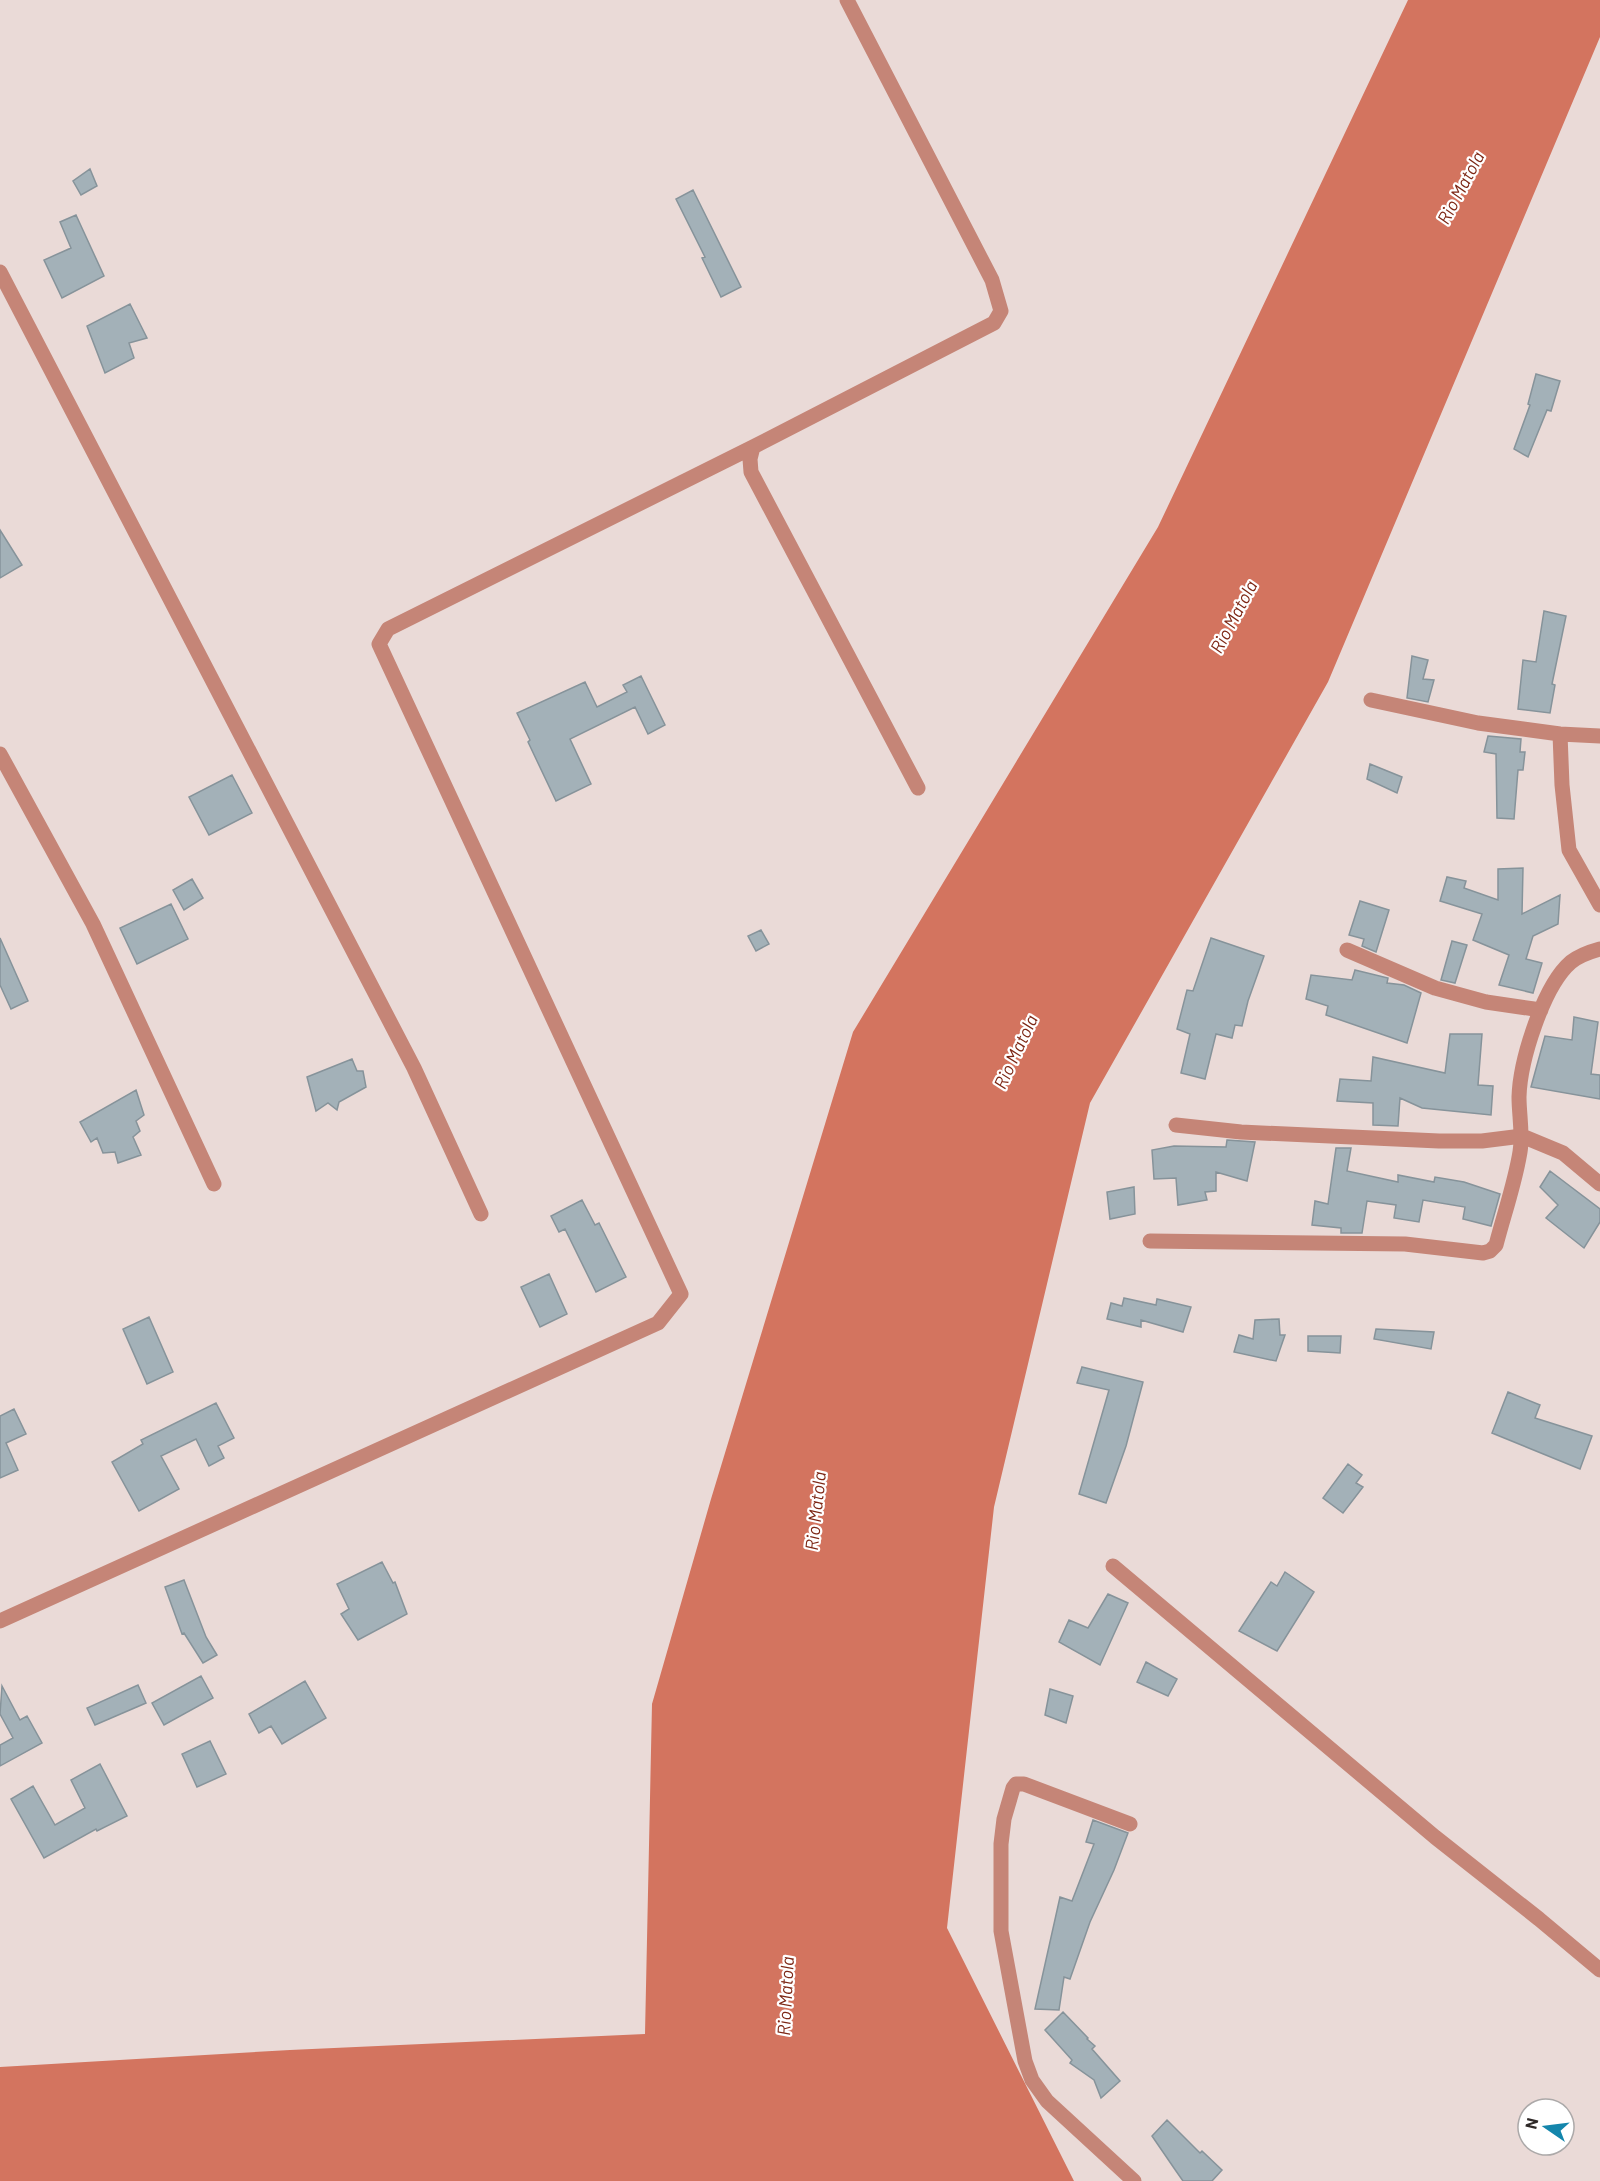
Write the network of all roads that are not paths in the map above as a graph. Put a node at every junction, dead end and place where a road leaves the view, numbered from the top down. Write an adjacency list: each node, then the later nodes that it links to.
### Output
1 (847, 0): 3 (street)
2 (0, 272): 17 (street)
3 (753, 447): 8 (street); 20 (street)
4 (1371, 700): 5 (street)
5 (1560, 734): 6 (street); 9 (street)
6 (1600, 736)
7 (0, 754): 15 (street)
8 (918, 788)
9 (1600, 905)
10 (1600, 949): 12 (street)
11 (1347, 950): 12 (street)
12 (1541, 1010): 14 (street)
13 (1176, 1125): 14 (street)
14 (1522, 1136): 16 (street); 18 (street)
15 (214, 1184)
16 (1600, 1184)
17 (481, 1214)
18 (1150, 1241)
19 (1113, 1566): 22 (street)
20 (0, 1621)
21 (1130, 1824): 23 (street)
22 (1600, 1970)
23 (1134, 2181)

